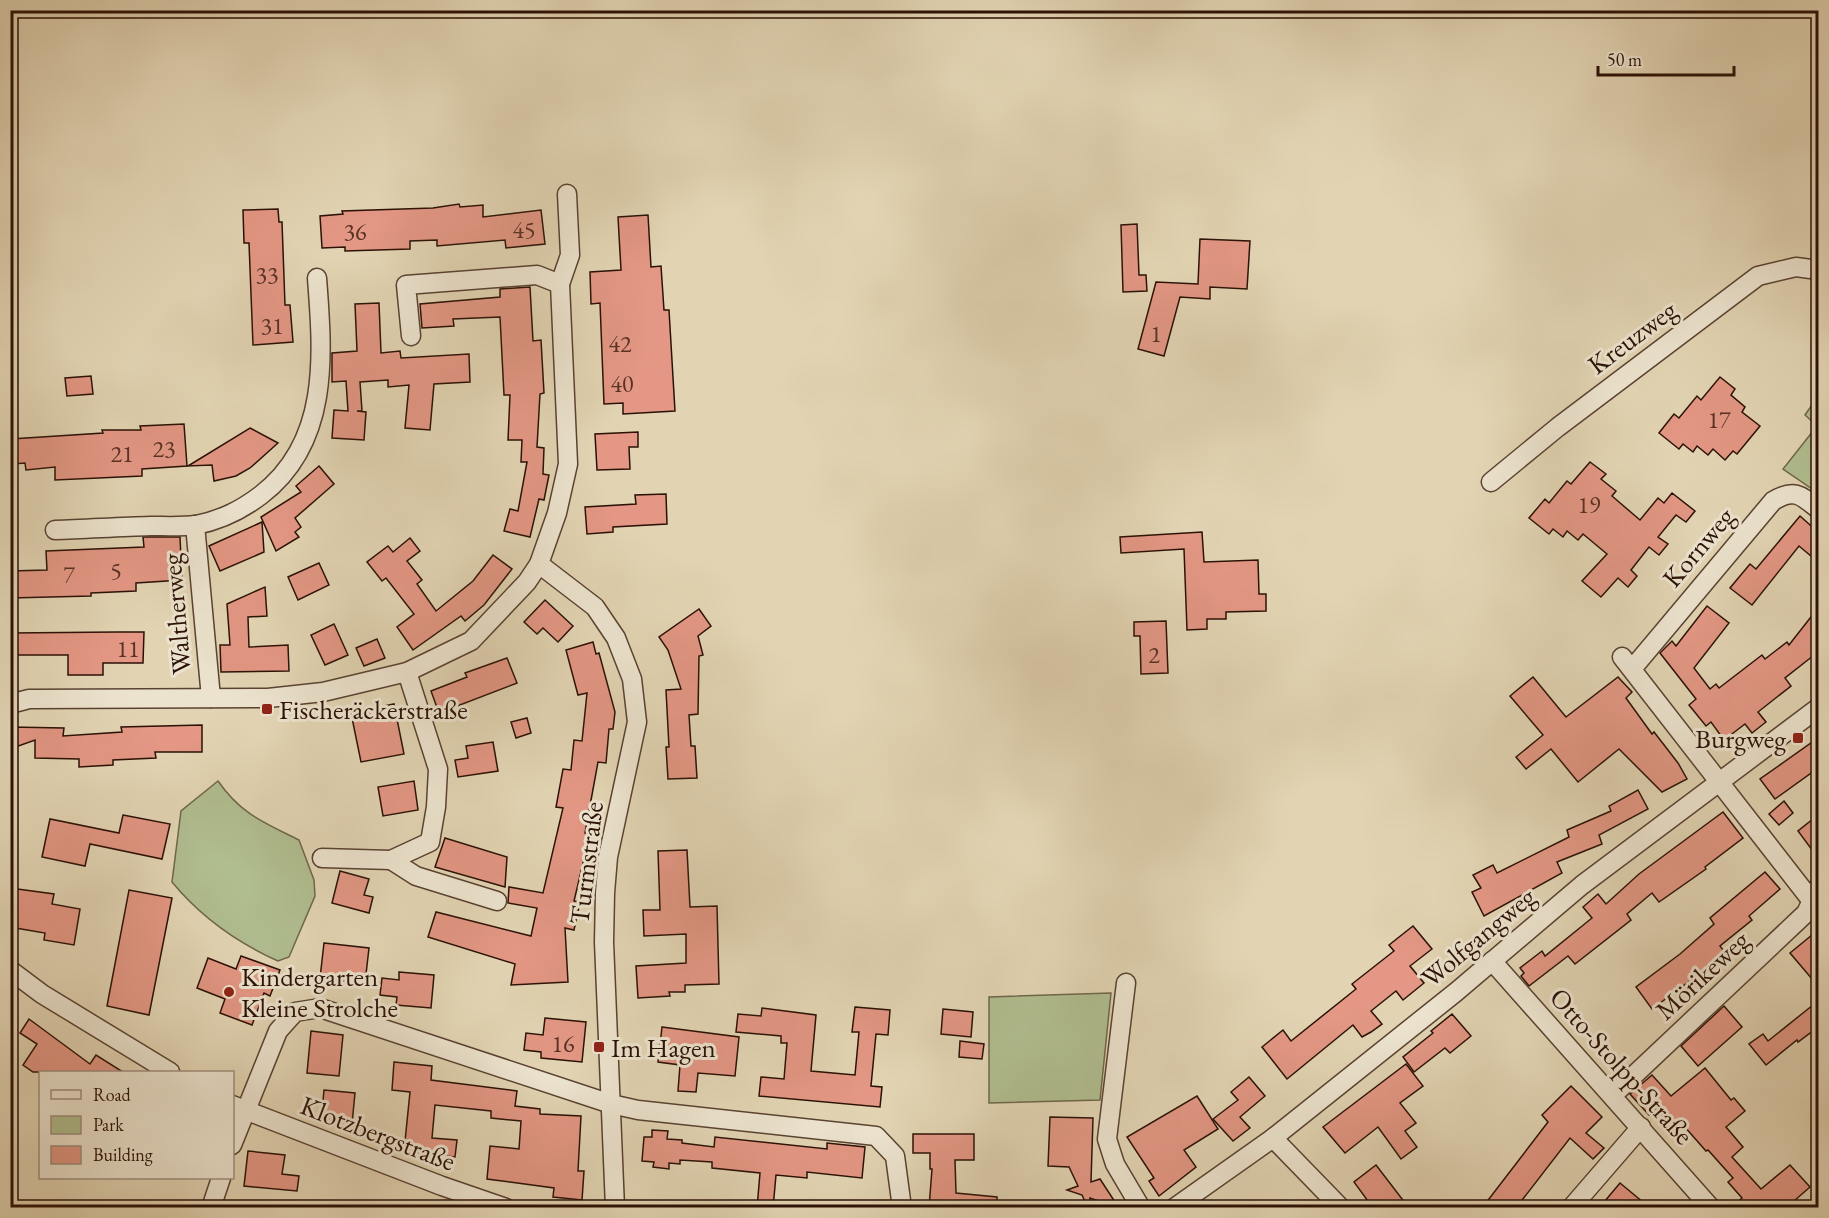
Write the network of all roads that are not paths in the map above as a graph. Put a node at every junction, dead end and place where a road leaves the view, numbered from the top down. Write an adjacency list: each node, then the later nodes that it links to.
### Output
1 (567, 194): 4 (street)
2 (1818, 270): 6 (street, Kreuzweg)
3 (316, 278): 8 (street, Waltherweg)
4 (560, 284): 5 (street); 10 (street)
5 (411, 336)
6 (1491, 482)
7 (1818, 509): 15 (street, Kornweg)
8 (195, 525): 9 (street, Waltherweg); 12 (street, Waltherweg)
9 (55, 530)
10 (539, 564): 11 (street); 25 (street, Turmstraße)
11 (407, 672): 12 (street); 17 (street)
12 (211, 698): 13 (street)
13 (10, 704)
14 (1818, 708): 15 (street, Wolfgangweg)
15 (1719, 782): 18 (street); 20 (street, Wolfgangweg)
16 (322, 858): 17 (street)
17 (391, 860): 19 (street)
18 (1816, 899): 24 (street, Mörikeweg)
19 (497, 901)
20 (1492, 961): 24 (street, Otto-Stolpp-Straße); 29 (street, Wolfgangweg)
21 (10, 970): 23 (street)
22 (1126, 983): 35 (street)
23 (168, 1071)
24 (1613, 1095): 27 (street, Otto-Stolpp-Straße)
25 (611, 1104): 26 (street); 33 (street, Turmstraße); 34 (street)
26 (238, 1108): 28 (street); 32 (street, Klotzbergstraße)
27 (1641, 1127): 38 (street); 39 (street, Otto-Stolpp-Straße)
28 (234, 1133)
29 (1272, 1138): 36 (street, Wolfgangweg); 37 (street)
30 (222, 1179): 31 (street)
31 (211, 1208)
32 (506, 1208)
33 (615, 1208)
34 (902, 1208)
35 (1141, 1208)
36 (1174, 1208)
37 (1341, 1208)
38 (1571, 1208)
39 (1711, 1208)

